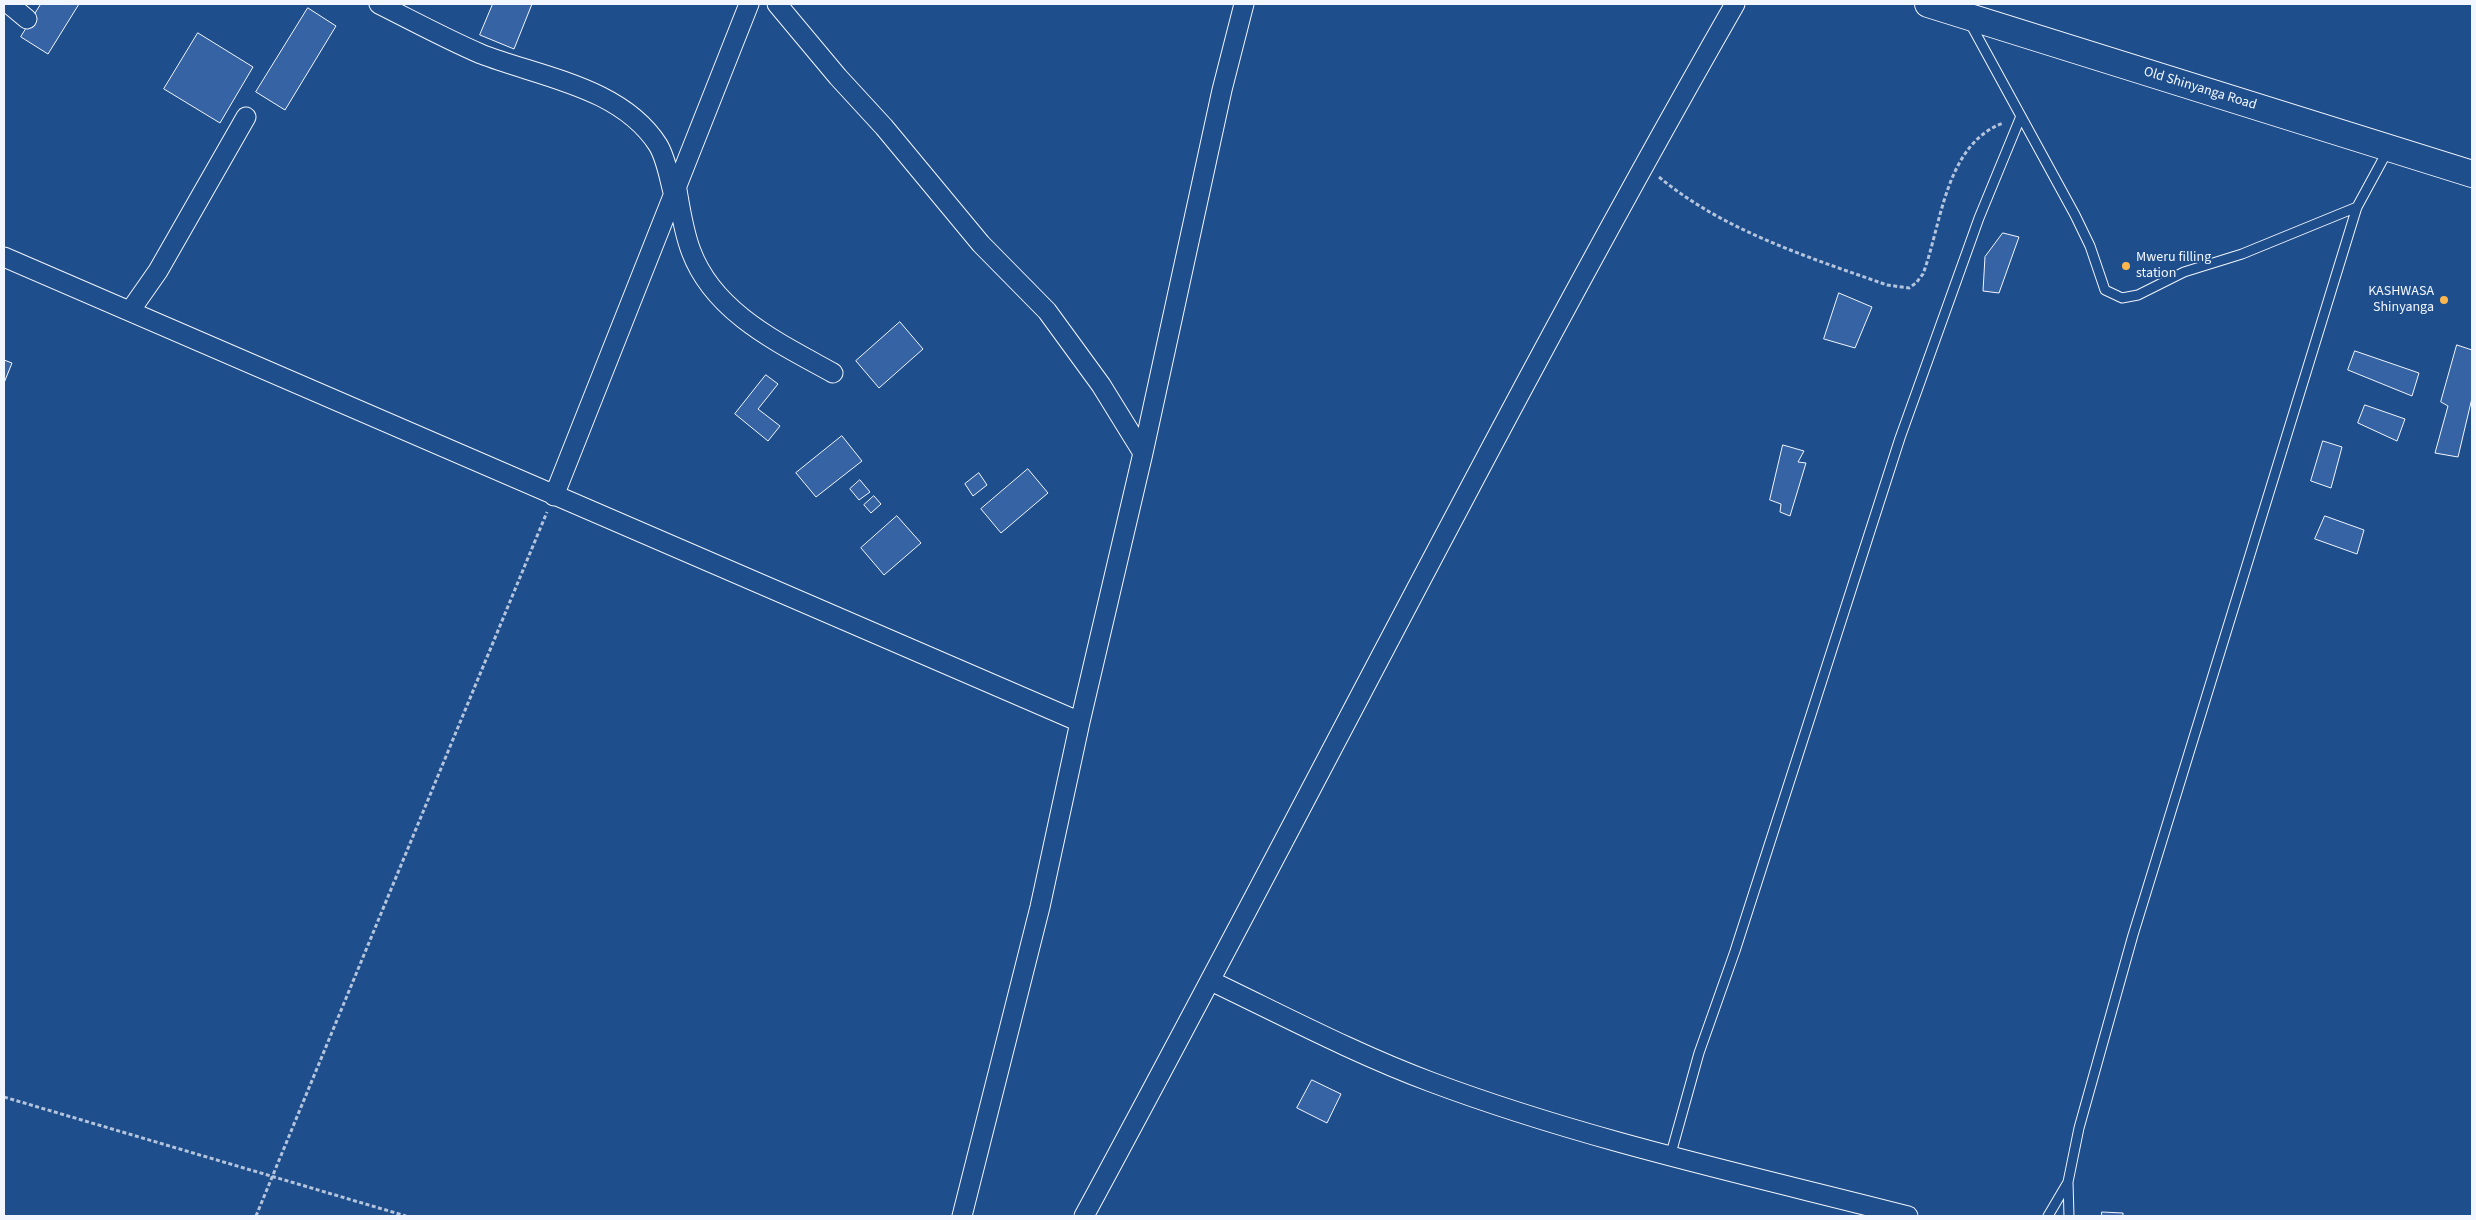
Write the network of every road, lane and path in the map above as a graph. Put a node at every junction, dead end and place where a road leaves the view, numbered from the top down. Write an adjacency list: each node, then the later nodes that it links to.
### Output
1 (9, 4): 9 (street)
2 (379, 4): 15 (street)
3 (749, 4): 15 (street)
4 (777, 4): 20 (street)
5 (1244, 4): 20 (street)
6 (1734, 4): 13 (street)
7 (1928, 4): 8 (main road, Old Shinyanga Road)
8 (1967, 16): 10 (lane); 12 (main road, Old Shinyanga Road)
9 (27, 19)
10 (2021, 116): 13 (path); 16 (lane); 25 (lane)
11 (246, 117): 18 (street)
12 (2389, 147): 14 (main road, Old Shinyanga Road); 16 (lane)
13 (1643, 164): 23 (street)
14 (2472, 174)
15 (674, 188): 19 (street); 21 (street)
16 (2357, 207): 27 (lane)
17 (4, 257): 18 (street)
18 (130, 311): 21 (street)
19 (833, 373)
20 (1143, 453): 22 (street)
21 (554, 496): 22 (street); 26 (path)
22 (1080, 722): 31 (street)
23 (1211, 981): 25 (street); 32 (street)
24 (4, 1097): 26 (path)
25 (1670, 1157): 28 (street)
26 (273, 1176): 29 (path); 30 (path)
27 (2068, 1182): 34 (lane); 35 (lane)
28 (1847, 1209): 33 (street)
29 (256, 1216)
30 (406, 1216)
31 (962, 1216)
32 (1084, 1216)
33 (1908, 1216)
34 (2048, 1216)
35 (2069, 1216)

